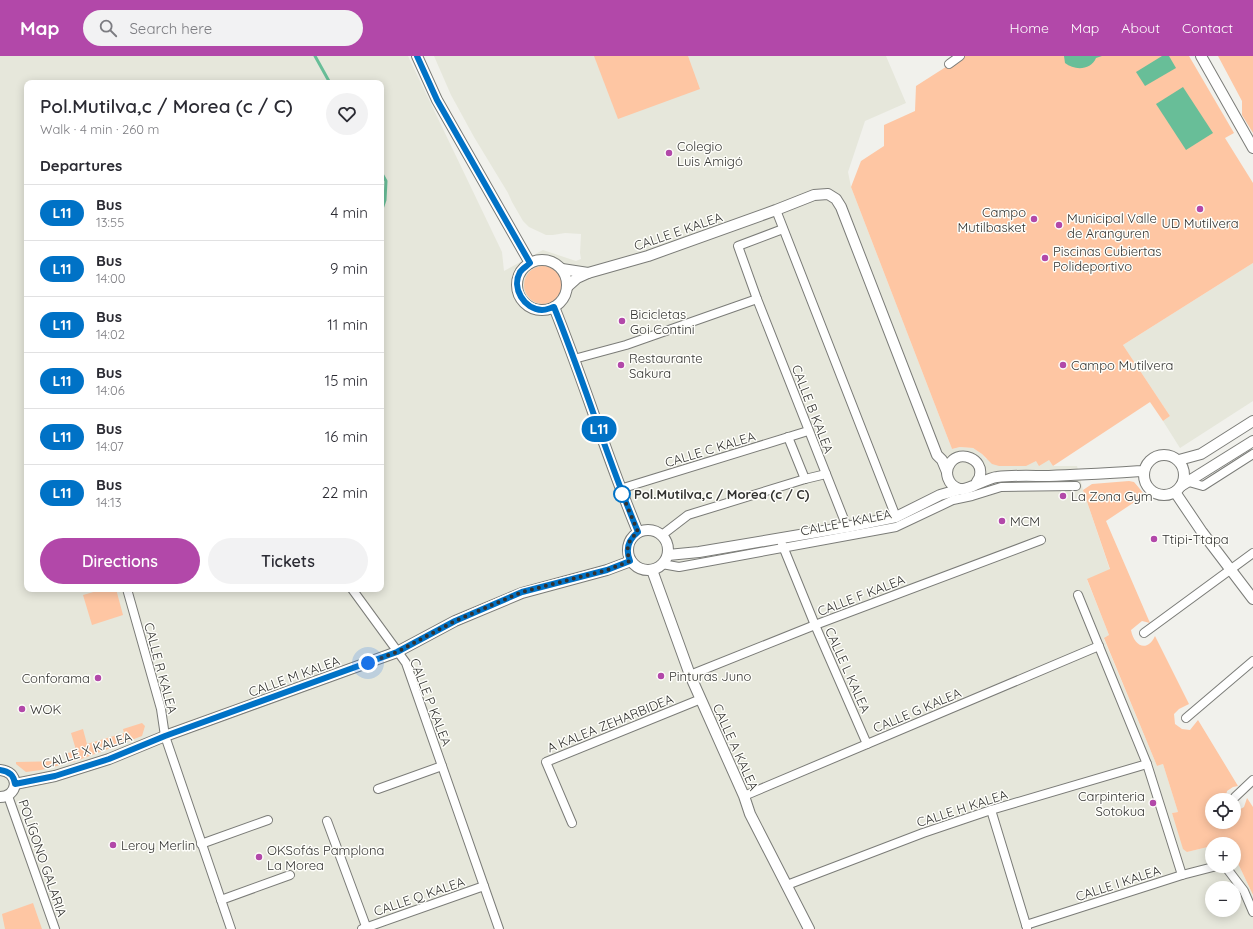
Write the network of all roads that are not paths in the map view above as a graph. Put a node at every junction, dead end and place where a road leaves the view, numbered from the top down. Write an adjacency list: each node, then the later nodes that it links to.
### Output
1 (417, 56): 8 (street)
2 (960, 56): 4 (street)
3 (1201, 56): 5 (street)
4 (949, 64)
5 (1253, 148)
6 (776, 210): 7 (street, CALLE E KALEA); 10 (street, CALLE E KALEA); 18 (street, CALLE E KALEA)
7 (783, 228): 12 (street, CALLE B KALEA); 35 (street, CALLE E KALEA)
8 (530, 263): 9 (street); 13 (street)
9 (562, 269): 10 (street); 11 (street)
10 (588, 273): 11 (street)
11 (567, 287): 13 (street)
12 (757, 299): 14 (street); 16 (street, CALLE B KALEA)
13 (554, 307): 14 (street)
14 (574, 359): 32 (street)
15 (1253, 421): 22 (street)
16 (808, 431): 17 (street, CALLE C KALEA); 25 (street, CALLE B KALEA)
17 (788, 437): 28 (street); 32 (street, CALLE C KALEA)
18 (931, 440): 21 (street, CALLE E KALEA); 26 (street, CALLE E KALEA)
19 (1253, 441): 31 (street)
20 (1253, 454): 31 (street)
21 (955, 458): 23 (street); 26 (street)
22 (1179, 460): 24 (street); 31 (street)
23 (979, 469): 27 (street); 29 (street)
24 (1143, 471): 27 (street); 31 (street)
25 (826, 474): 28 (street); 36 (street, CALLE B KALEA)
26 (948, 476): 33 (street); 34 (street)
27 (996, 477): 29 (street)
28 (805, 479): 38 (street)
29 (976, 484): 33 (street)
30 (1076, 486): 40 (street, CALLE E KALEA)
31 (1182, 487): 46 (street)
32 (620, 489): 37 (street)
33 (961, 489): 34 (street)
34 (940, 495): 35 (street)
35 (896, 517): 36 (street)
36 (847, 527): 40 (street)
37 (638, 532): 38 (street); 43 (street)
38 (662, 535): 42 (street)
39 (1041, 540): 51 (street, CALLE F KALEA)
40 (782, 543): 42 (street); 44 (street, CALLE E KALEA); 51 (street, CALLE L KALEA)
41 (1253, 553): 46 (street)
42 (668, 555): 44 (street)
43 (630, 561): 45 (street); 54 (street, CALLE M KALEA)
44 (662, 564): 45 (street)
45 (652, 570): 56 (street, CALLE A KALEA)
46 (1230, 570): 50 (street); 52 (street)
47 (128, 592): 59 (street, CALLE R KALEA)
48 (354, 592): 54 (street, CALLE P KALEA)
49 (1078, 596): 53 (street)
50 (1253, 599)
51 (815, 625): 56 (street, CALLE F KALEA); 60 (street, CALLE L KALEA)
52 (1144, 633)
53 (1099, 646): 60 (street, CALLE G KALEA); 61 (street)
54 (397, 652): 59 (street, CALLE M KALEA); 62 (street, CALLE P KALEA)
55 (1253, 660): 58 (street)
56 (690, 675): 57 (street, CALLE A KALEA)
57 (700, 699): 69 (street, CALLE A KALEA); 73 (street, A KALEA ZEHARBIDEA)
58 (1186, 718)
59 (165, 736): 65 (street, CALLE X KALEA); 74 (street, CALLE R KALEA)
60 (867, 744): 69 (street, CALLE G KALEA)
61 (1147, 764): 70 (street, CALLE H KALEA); 78 (street)
62 (442, 766): 66 (street, CALLE P KALEA); 79 (street, CALLE P KALEA)
63 (0, 770): 65 (street)
64 (1253, 780): 67 (street)
65 (15, 784): 68 (street)
66 (378, 789)
67 (1239, 793)
68 (4, 796): 85 (street, POLÍGONO GALARIA)
69 (744, 796): 80 (street, CALLE A KALEA)
70 (991, 810): 80 (street, CALLE H KALEA); 83 (street, CALLE I KALEA)
71 (268, 820): 74 (street)
72 (328, 821): 84 (street)
73 (572, 823)
74 (202, 844): 81 (street, CALLE R KALEA)
75 (1205, 869): 78 (street, CALLE I KALEA)
76 (1231, 873): 82 (street)
77 (290, 875): 81 (street)
78 (1182, 875): 83 (street, CALLE I KALEA)
79 (484, 886): 84 (street, CALLE Q KALEA); 87 (street, CALLE P KALEA)
80 (788, 886): 88 (street, CALLE A KALEA)
81 (221, 900): 86 (street, CALLE R KALEA)
82 (1253, 912)
83 (1027, 927)
84 (365, 928)
85 (55, 929)
86 (232, 929)
87 (499, 929)
88 (810, 929)

